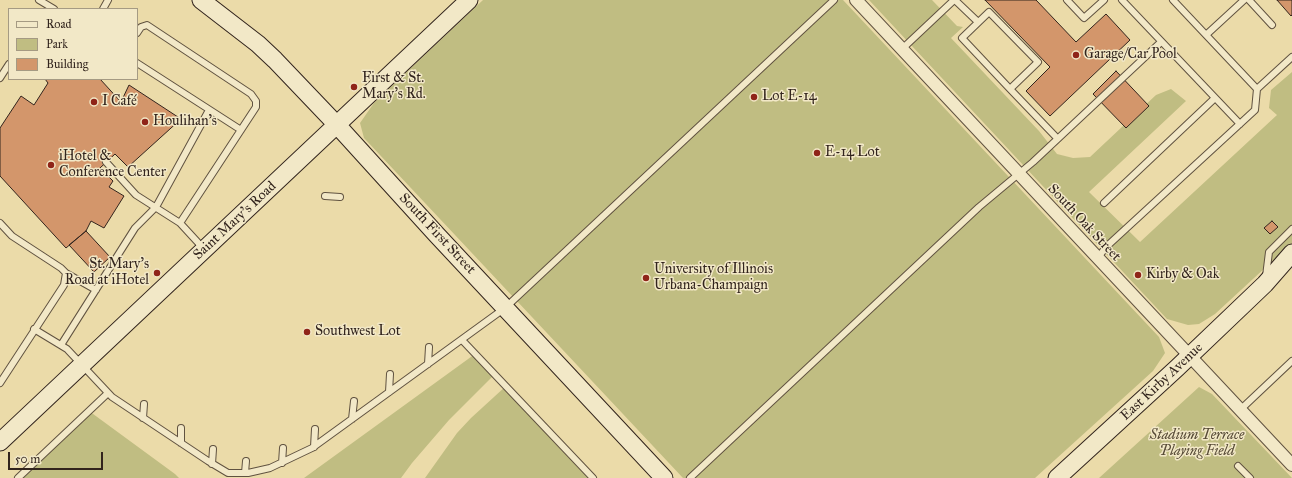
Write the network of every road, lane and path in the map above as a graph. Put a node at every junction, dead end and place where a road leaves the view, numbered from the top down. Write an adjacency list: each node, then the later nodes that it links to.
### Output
1 (39, 0): 13 (lane)
2 (201, 0): 29 (main road, South First Street)
3 (469, 0): 29 (main road, Saint Mary's Road)
4 (834, 0): 48 (lane)
5 (856, 0): 19 (street, South Oak Street)
6 (955, 0): 14 (lane); 19 (lane)
7 (1067, 0): 8 (lane)
8 (1104, 0)
9 (1122, 0): 18 (lane)
10 (1173, 0): 17 (lane)
11 (1244, 0): 17 (lane)
12 (1249, 0): 15 (lane)
13 (45, 7)
14 (978, 22): 24 (lane); 24 (lane)
15 (1272, 25)
16 (138, 31): 30 (lane)
17 (1206, 35): 25 (lane)
18 (1161, 42): 26 (lane); 31 (lane)
19 (902, 49): 33 (street, South Oak Street)
20 (1292, 57): 25 (lane)
21 (138, 64): 27 (lane)
22 (8, 66): 23 (lane)
23 (0, 78)
24 (1010, 89): 31 (lane)
25 (1257, 89): 28 (lane)
26 (1215, 98): 28 (lane); 36 (lane)
27 (209, 110): 30 (lane); 37 (lane)
28 (1240, 124): 43 (lane)
29 (337, 125): 41 (main road, Saint Mary's Road); 48 (main road, South First Street)
30 (241, 130): 38 (lane)
31 (1057, 138): 33 (lane)
32 (106, 162): 37 (lane)
33 (1018, 174): 43 (street, South Oak Street); 82 (lane)
34 (325, 196): 35 (lane)
35 (340, 197)
36 (1104, 203)
37 (156, 208): 38 (lane); 47 (lane)
38 (180, 222): 41 (lane)
39 (0, 223): 45 (lane)
40 (1292, 229): 46 (lane)
41 (204, 250): 55 (main road, Saint Mary's Road)
42 (1292, 253): 46 (main road, East Kirby Avenue)
43 (1097, 258): 53 (street, South Oak Street)
44 (1292, 270): 46 (main road, East Kirby Avenue)
45 (66, 273): 47 (lane); 49 (lane)
46 (1265, 284): 53 (main road, East Kirby Avenue)
47 (96, 290): 51 (lane)
48 (505, 308): 50 (lane); 81 (main road, South First Street)
49 (34, 328): 51 (lane); 58 (lane)
50 (462, 340): 56 (lane); 80 (lane)
51 (61, 345): 55 (lane)
52 (428, 347): 56 (lane)
53 (1190, 356): 63 (street, South Oak Street); 83 (main road, East Kirby Avenue)
54 (1292, 361): 63 (lane)
55 (82, 364): 60 (lane); 68 (main road, Saint Mary's Road)
56 (428, 364): 59 (lane)
57 (390, 374): 59 (lane)
58 (0, 383)
59 (389, 392): 65 (lane)
60 (108, 393): 64 (lane); 79 (lane)
61 (354, 401): 65 (lane)
62 (144, 404): 64 (lane)
63 (1240, 410): 76 (street, South Oak Street)
64 (143, 418): 69 (lane)
65 (352, 419): 70 (lane)
66 (181, 428): 69 (lane)
67 (315, 429): 70 (lane)
68 (0, 442)
69 (181, 443): 75 (lane)
70 (314, 447): 74 (lane)
71 (283, 448): 74 (lane)
72 (214, 449): 75 (lane)
73 (246, 461): 78 (lane)
74 (282, 463): 78 (lane)
75 (212, 464): 78 (lane)
76 (1292, 465)
77 (1238, 466): 84 (lane)
78 (245, 473)
79 (18, 478)
80 (593, 478)
81 (664, 478)
82 (690, 478)
83 (1057, 478)
84 (1250, 478)

